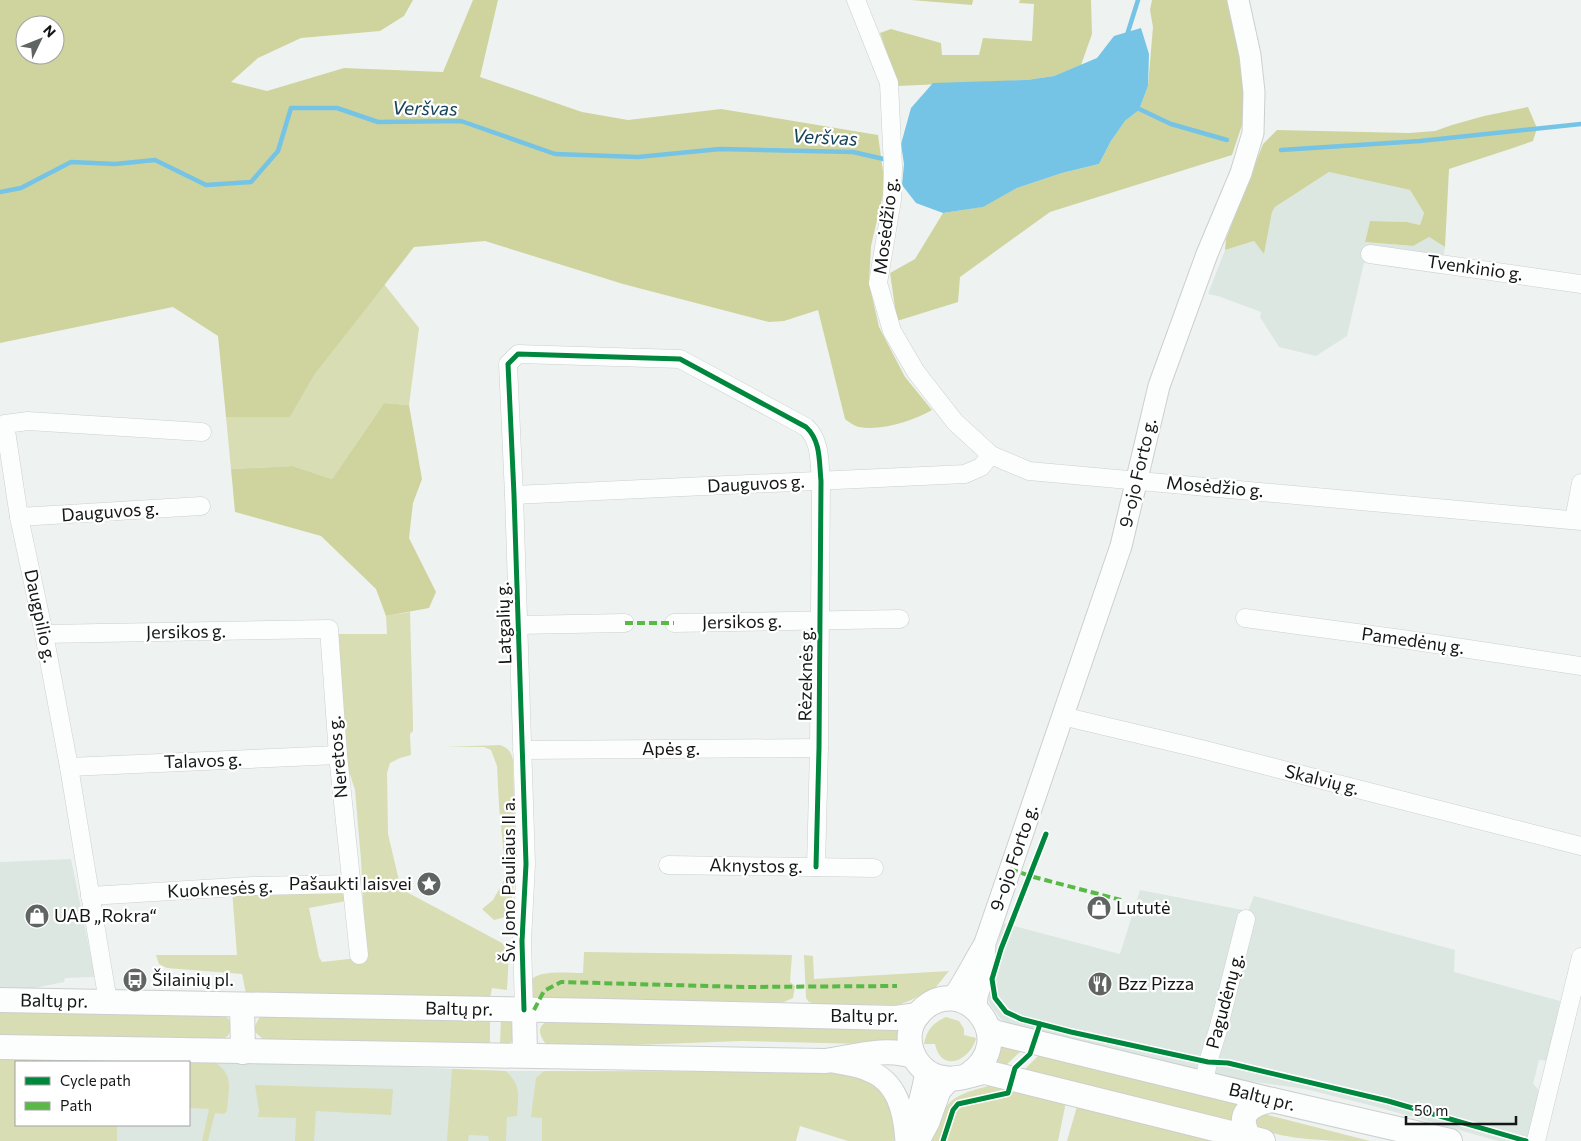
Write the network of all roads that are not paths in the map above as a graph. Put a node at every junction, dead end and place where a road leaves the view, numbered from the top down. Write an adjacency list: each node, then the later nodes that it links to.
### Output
1 (856, 0): 6 (street, Mosėdžio g.)
2 (1238, 0): 7 (street, 9-ojo Forto g.)
3 (1370, 254): 4 (street, Tvenkinio g.)
4 (1581, 284)
5 (202, 432): 12 (street, Daugpilio g.)
6 (991, 455): 7 (street, Mosėdžio g.); 8 (street, Dauguvos g.)
7 (1137, 479): 13 (street, Mosėdžio g.); 23 (street, 9-ojo Forto g.)
8 (821, 480): 10 (street, Dauguvos g.); 10 (street, Rėzeknės g.); 16 (street, Rėzeknės g.)
9 (1581, 482): 13 (street)
10 (514, 495): 19 (street, Latgalių g.)
11 (201, 506): 12 (street, Dauguvos g.)
12 (19, 517): 21 (street, Daugpilio g.)
13 (1578, 521)
14 (1245, 618): 22 (street, Pamedėnų g.)
15 (900, 619): 16 (street, Jersikos g.)
16 (821, 620): 18 (street, Jersikos g.); 24 (street, Rėzeknės g.)
17 (625, 623): 19 (street)
18 (674, 623)
19 (518, 625): 25 (street, Latgalių g.)
20 (329, 629): 21 (street, Jersikos g.); 26 (street, Neretos g.)
21 (44, 634): 27 (street, Daugpilio g.)
22 (1581, 666)
23 (1062, 716): 28 (street, Skalvių g.); 35 (street, 9-ojo Forto g.)
24 (819, 748): 25 (street, Apės g.); 30 (street, Rėzeknės g.)
25 (522, 750): 43 (street, Šv. Jono Pauliaus II a.)
26 (338, 755): 27 (street, Talavos g.); 32 (street, Neretos g.)
27 (69, 767): 33 (street, Daugpilio g.)
28 (1581, 846)
29 (668, 865): 30 (street, Aknystos g.)
30 (816, 867): 31 (street, Aknystos g.)
31 (874, 868)
32 (350, 884): 33 (street, Kuoknesės g.); 36 (street)
33 (90, 896): 40 (street, Daugpilio g.)
34 (1246, 919): 52 (street, Pagudėnų g.)
35 (985, 943): 38 (street, 9-ojo Forto g.); 42 (street, 9-ojo Forto g.)
36 (358, 955)
37 (1581, 957): 59 (street)
38 (952, 999): 42 (main road); 44 (main road, Baltų pr.)
39 (0, 1000): 40 (main road, Baltų pr.)
40 (108, 1002): 41 (main road, Baltų pr.)
41 (242, 1005): 43 (main road, Baltų pr.); 47 (main road)
42 (976, 1009): 45 (main road)
43 (524, 1010): 44 (main road, Baltų pr.); 48 (main road)
44 (918, 1014): 50 (main road, Baltų pr.)
45 (989, 1029): 51 (main road); 52 (main road, Baltų pr.)
46 (0, 1047): 47 (main road, Baltų pr.)
47 (243, 1052): 48 (main road, Baltų pr.)
48 (525, 1055): 49 (main road, Baltų pr.)
49 (826, 1061): 50 (main road, Baltų pr.); 55 (street)
50 (920, 1064): 51 (main road, Baltų pr.); 56 (street)
51 (959, 1077): 54 (main road, Baltų pr.); 57 (street)
52 (1204, 1083): 53 (main road, Baltų pr.)
53 (1272, 1100): 54 (main road); 58 (main road, Baltų pr.)
54 (1256, 1139)
55 (906, 1141)
56 (910, 1141)
57 (919, 1141)
58 (1450, 1141)
59 (1536, 1141)

